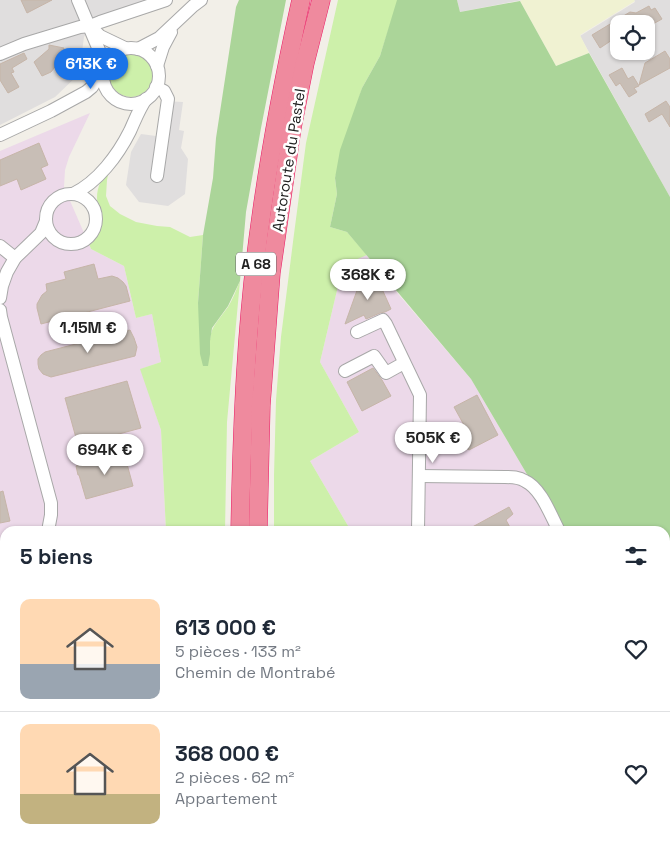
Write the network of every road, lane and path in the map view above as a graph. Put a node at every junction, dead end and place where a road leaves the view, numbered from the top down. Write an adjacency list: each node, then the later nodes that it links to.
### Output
1 (78, 0): 7 (street)
2 (166, 0): 7 (street)
3 (201, 0): 6 (street)
4 (301, 0): 35 (highway, Autoroute du Pastel / A 68)
5 (322, 0): 36 (highway, Autoroute du Pastel / A 68)
6 (180, 19): 9 (street); 11 (street)
7 (90, 26): 8 (street); 10 (street); 12 (street)
8 (125, 48): 9 (street); 12 (street)
9 (138, 49): 11 (street)
10 (0, 54)
11 (157, 66): 13 (street)
12 (103, 70): 14 (street); 16 (street)
13 (156, 87): 15 (street); 20 (street)
14 (115, 99): 15 (street); 16 (street); 17 (street)
15 (146, 99): 17 (street)
16 (50, 111): 18 (street)
17 (129, 131): 19 (street)
18 (0, 134)
19 (100, 174): 21 (street); 22 (street)
20 (157, 176)
21 (73, 194): 22 (street); 23 (street)
22 (92, 205): 24 (street)
23 (46, 221): 24 (street); 26 (street)
24 (55, 239): 26 (street)
25 (0, 246): 27 (street)
26 (28, 247): 27 (street)
27 (15, 258): 28 (street)
28 (0, 298)
29 (0, 310): 34 (street)
30 (357, 332): 31 (street)
31 (404, 363): 32 (street); 33 (street)
32 (345, 371)
33 (419, 476): 37 (street); 38 (street)
34 (49, 526)
35 (240, 526)
36 (258, 526)
37 (418, 526)
38 (556, 526)

